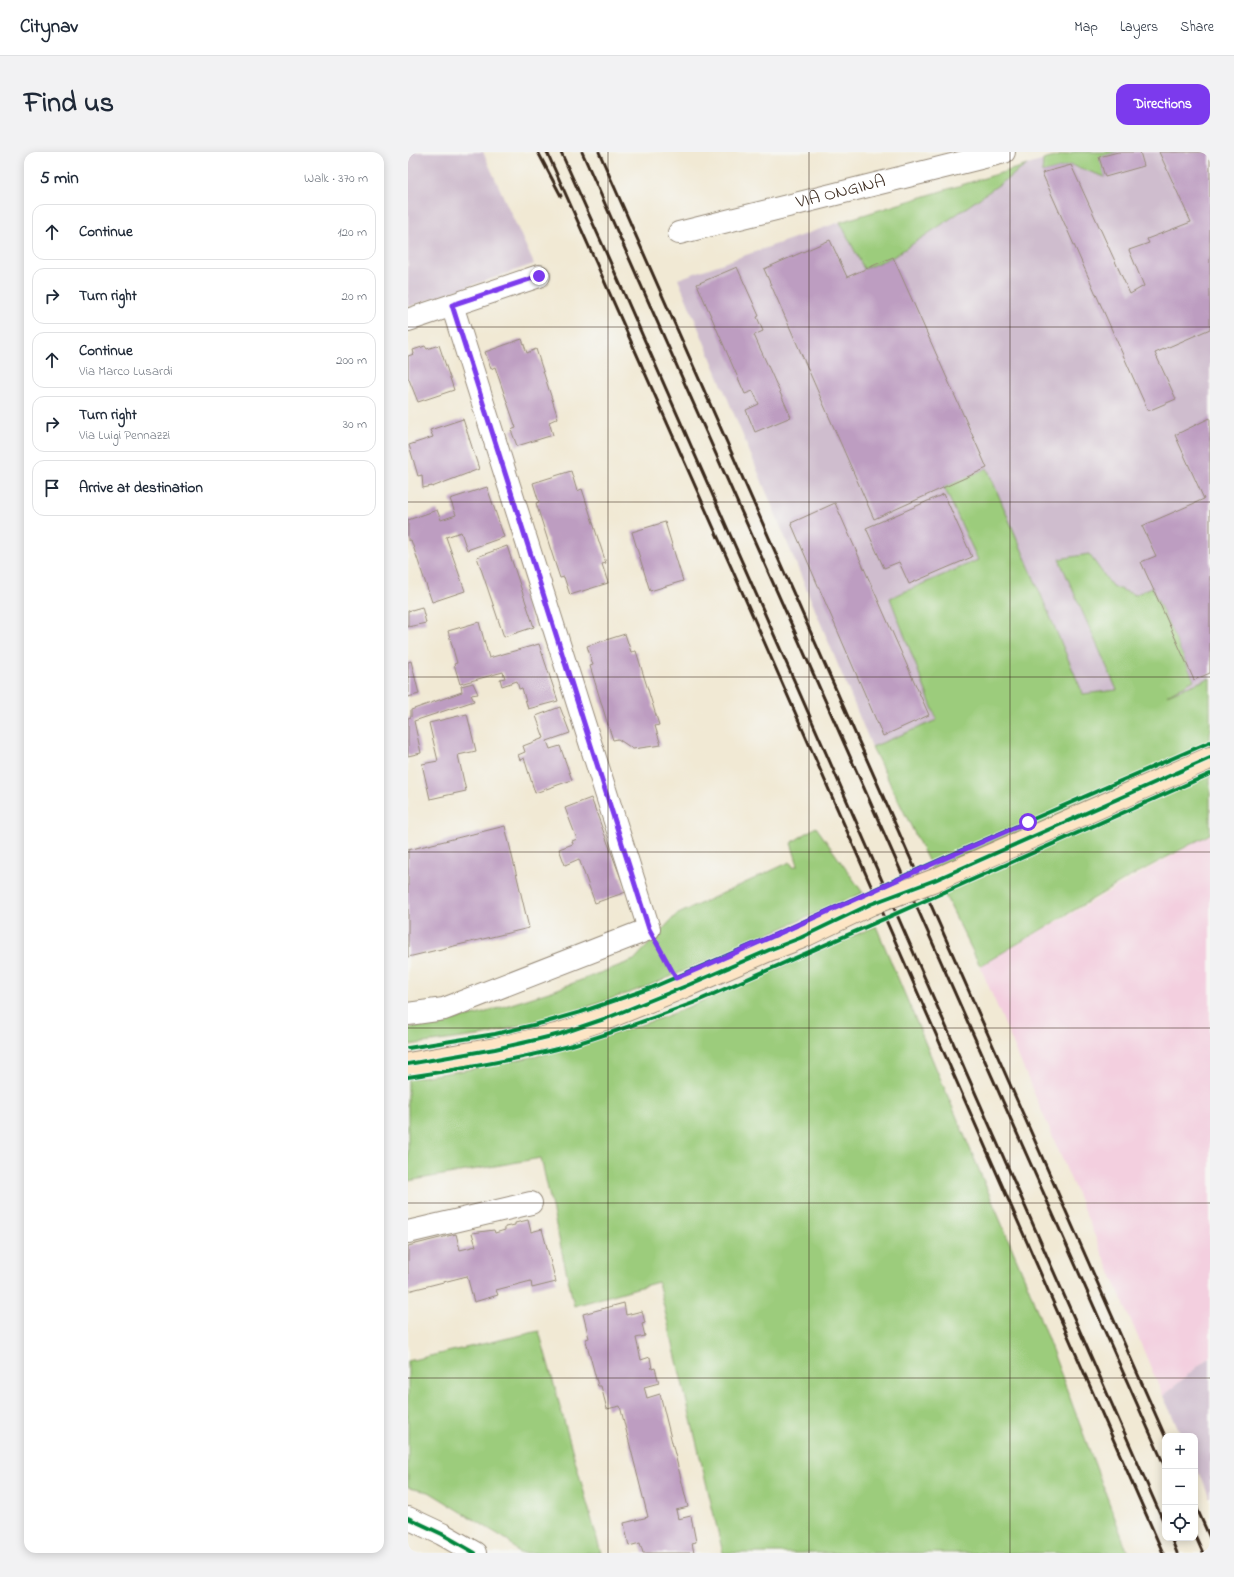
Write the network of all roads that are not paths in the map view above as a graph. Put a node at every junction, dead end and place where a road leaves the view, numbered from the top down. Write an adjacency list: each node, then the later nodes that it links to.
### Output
1 (1004, 152): 2 (street, VIA ONGINA)
2 (679, 233)
3 (539, 276): 4 (street)
4 (452, 305): 5 (street); 7 (street)
5 (408, 320)
6 (1210, 758): 8 (main road, bridge)
7 (408, 1014)
8 (408, 1064)
9 (531, 1202): 10 (street)
10 (408, 1232)
11 (408, 1518): 12 (street)
12 (475, 1553)

